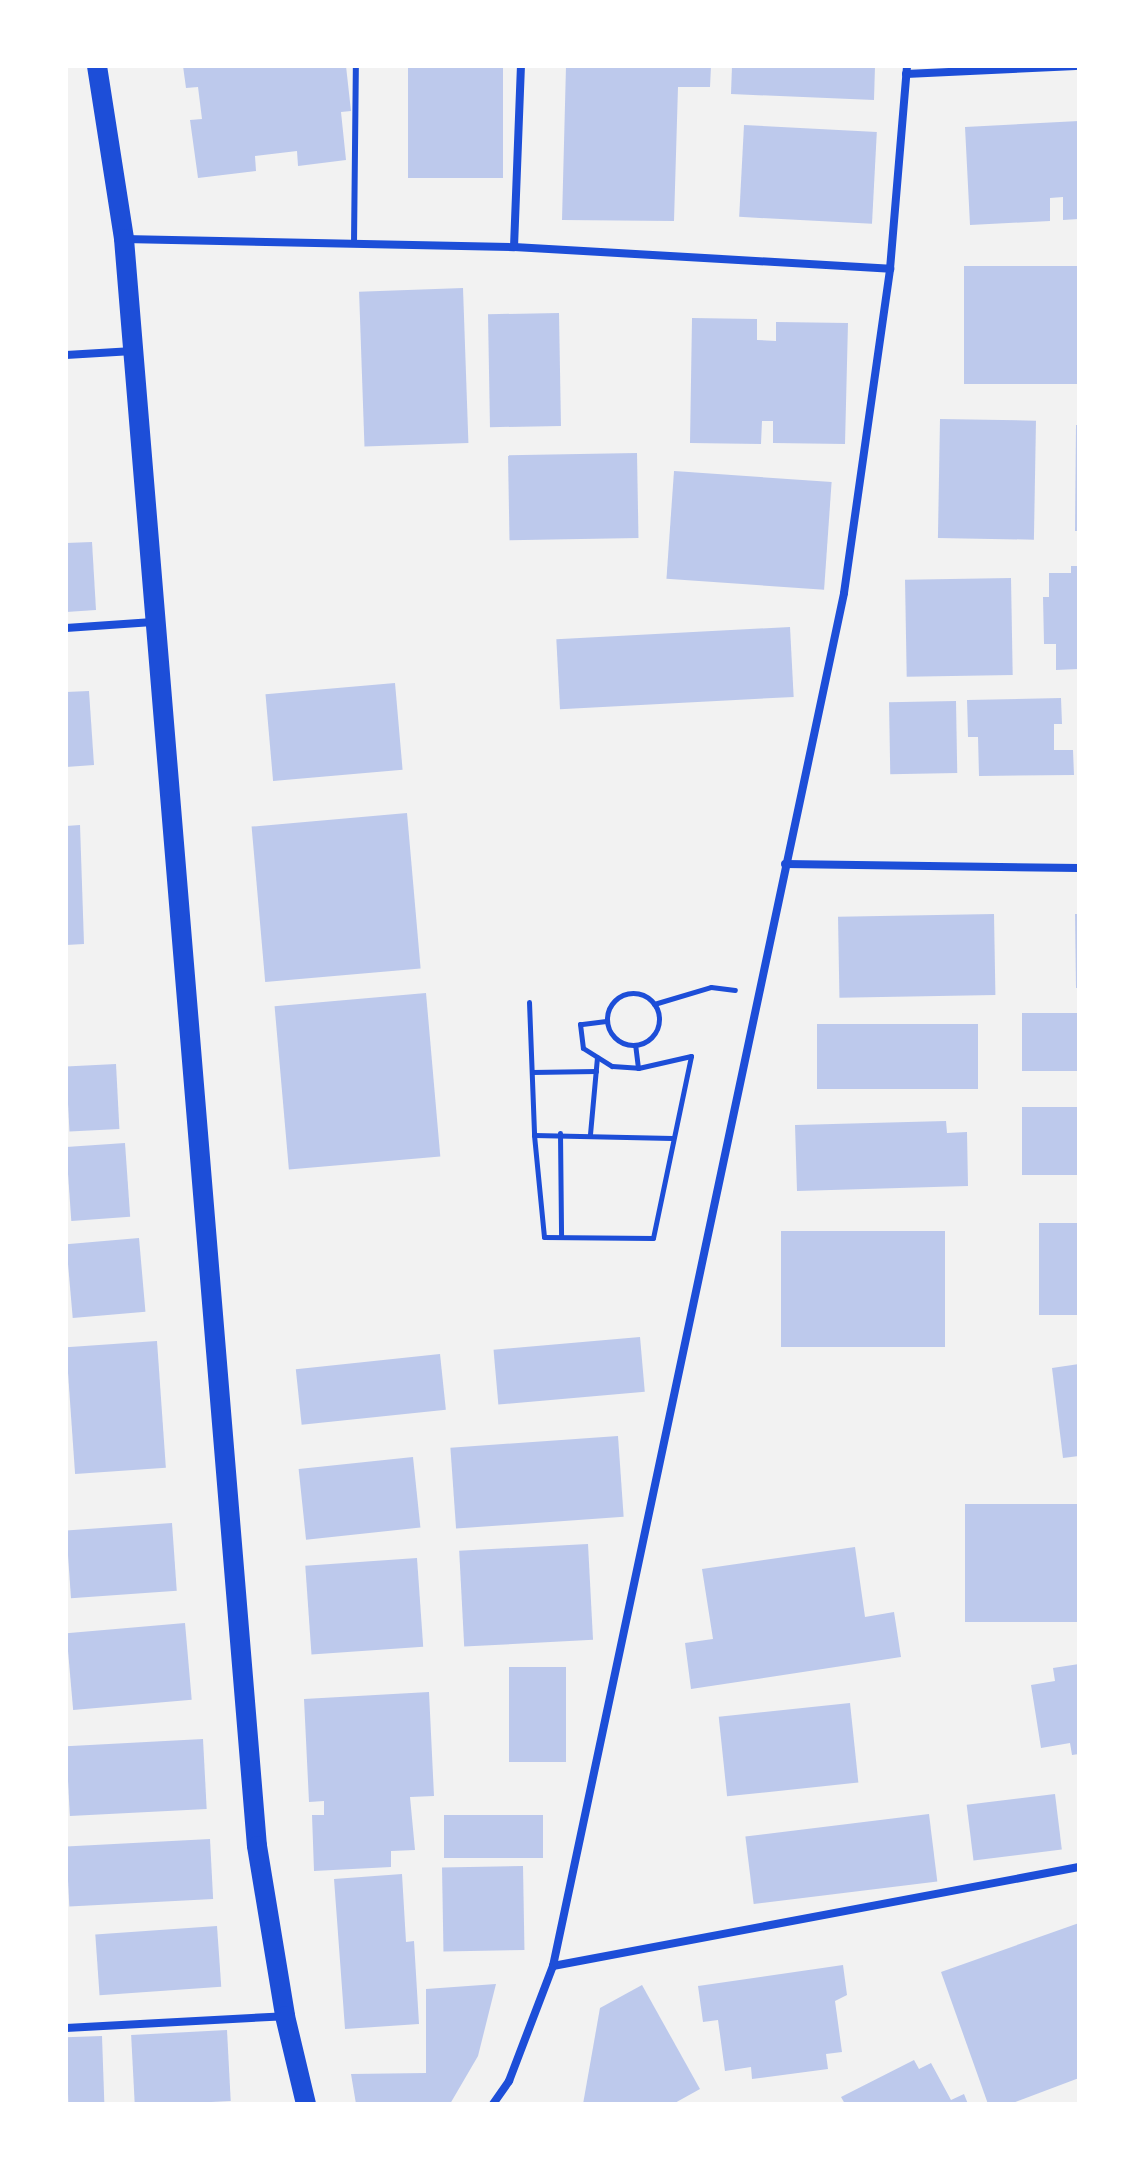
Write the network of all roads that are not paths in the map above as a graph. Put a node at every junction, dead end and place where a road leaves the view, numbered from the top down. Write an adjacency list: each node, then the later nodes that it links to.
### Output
1 (97, 66): 6 (main road)
2 (356, 66): 7 (lane)
3 (521, 66): 8 (street)
4 (1076, 66): 5 (street)
5 (906, 70): 9 (street)
6 (124, 239): 7 (street); 10 (main road)
7 (354, 244): 8 (street)
8 (514, 247): 9 (street)
9 (890, 269): 14 (street)
10 (133, 351): 11 (street); 12 (main road)
11 (66, 355)
12 (158, 621): 13 (street); 18 (main road)
13 (66, 628)
14 (785, 864): 15 (street); 17 (street)
15 (1079, 868)
16 (1079, 1867): 17 (street)
17 (553, 1966): 21 (street)
18 (285, 2016): 19 (street); 20 (main road)
19 (66, 2028)
20 (306, 2104)
21 (493, 2104)

